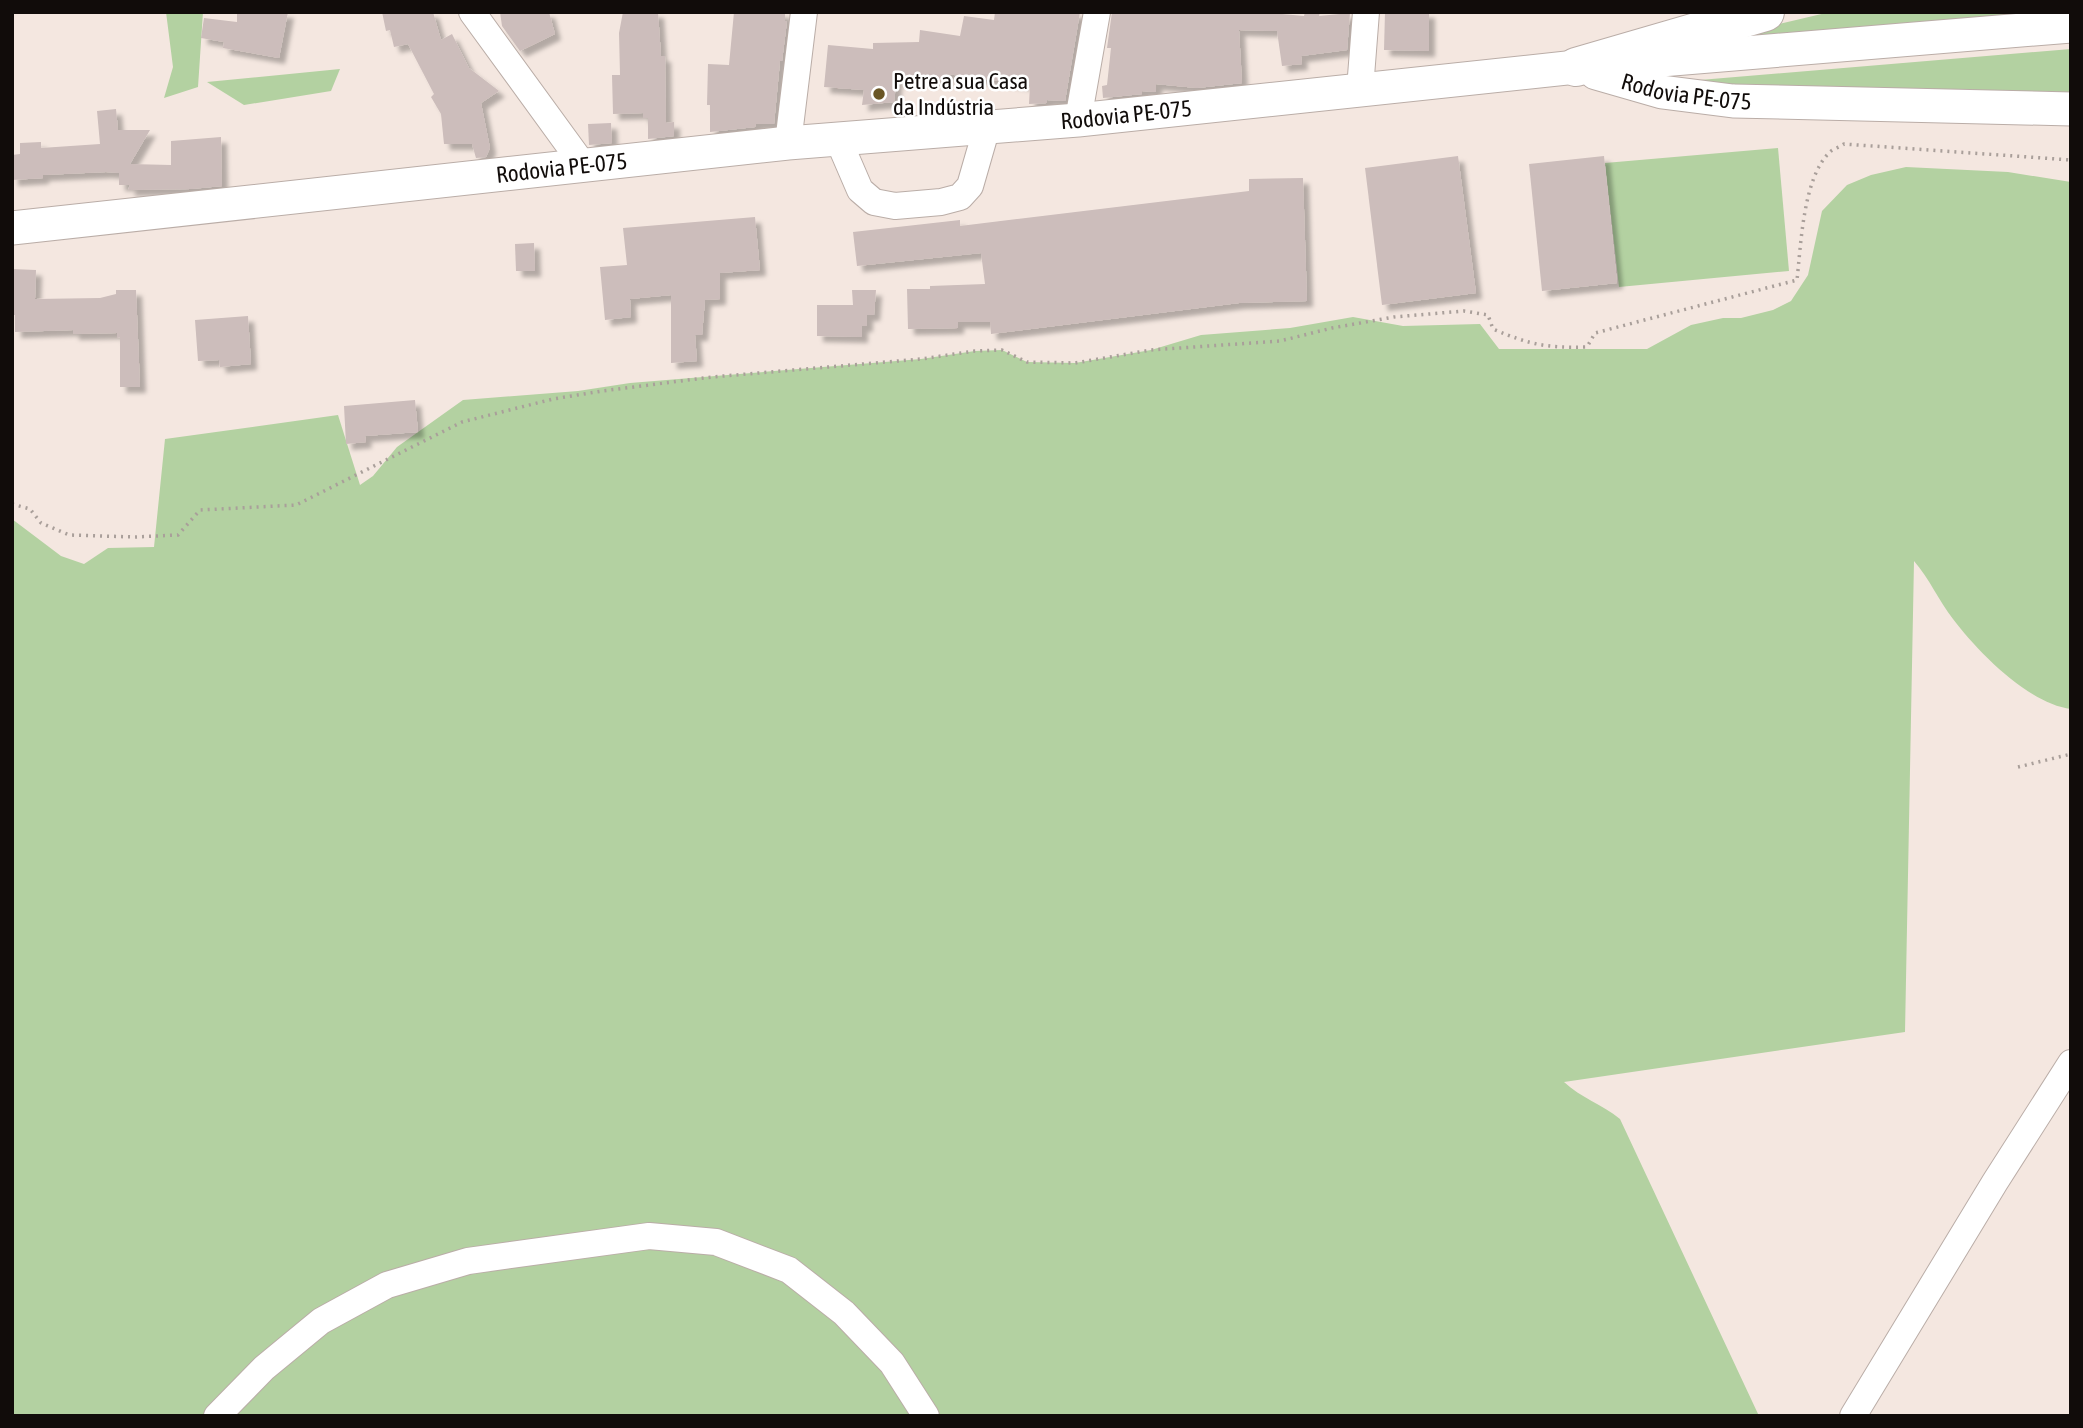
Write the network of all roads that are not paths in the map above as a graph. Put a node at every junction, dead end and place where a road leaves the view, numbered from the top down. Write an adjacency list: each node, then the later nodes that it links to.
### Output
1 (472, 12): 14 (street)
2 (804, 12): 13 (street)
3 (1097, 12): 10 (street)
4 (1366, 12): 8 (street)
5 (1765, 12): 7 (highway)
6 (2071, 26): 7 (main road)
7 (1576, 67): 8 (main road, Rodovia PE-075); 9 (main road, Rodovia PE-075)
8 (1360, 89): 10 (main road, Rodovia PE-075)
9 (2071, 109)
10 (1078, 120): 11 (main road, Rodovia PE-075)
11 (987, 127): 12 (main road, Rodovia PE-075); 12 (street)
12 (838, 139): 13 (main road, Rodovia PE-075)
13 (788, 143): 14 (main road, Rodovia PE-075)
14 (584, 166): 15 (main road, Rodovia PE-075)
15 (12, 228)
16 (2071, 1063): 19 (street)
17 (217, 1416): 18 (street)
18 (926, 1416)
19 (1853, 1416)

